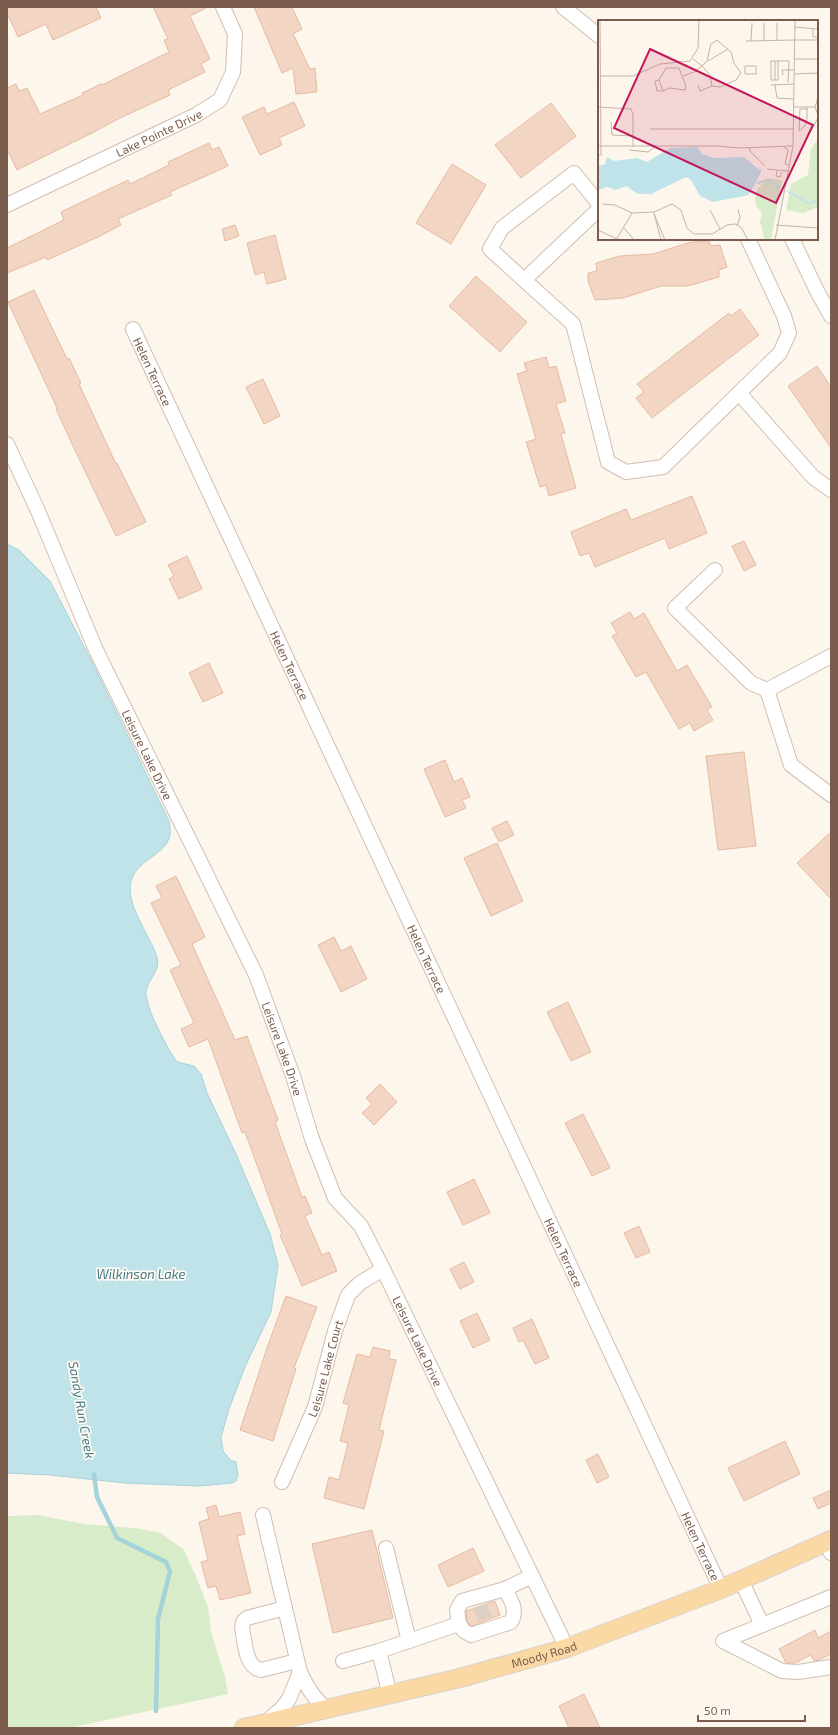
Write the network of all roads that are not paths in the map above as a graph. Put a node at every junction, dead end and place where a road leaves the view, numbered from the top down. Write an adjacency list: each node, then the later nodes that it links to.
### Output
1 (222, 7): 5 (street, Lake Pointe Drive)
2 (563, 7): 3 (street)
3 (598, 35)
4 (598, 203): 9 (street)
5 (7, 205)
6 (598, 209): 9 (street)
7 (748, 240): 12 (street)
8 (792, 240): 10 (street)
9 (524, 280): 12 (street)
10 (831, 316)
11 (133, 329): 27 (street, Helen Terrace)
12 (739, 393): 14 (street)
13 (7, 446): 19 (street, Leisure Lake Drive)
14 (831, 490)
15 (715, 570): 17 (street)
16 (831, 656): 17 (street)
17 (767, 690): 18 (street)
18 (831, 795)
19 (383, 1269): 20 (street, Leisure Lake Court); 24 (street, Leisure Lake Drive)
20 (282, 1482)
21 (263, 1515): 29 (street)
22 (829, 1545): 25 (main road, Moody Road)
23 (386, 1548): 32 (street)
24 (532, 1576): 26 (street); 33 (street, Leisure Lake Drive)
25 (741, 1580): 27 (main road, Moody Road); 31 (street)
26 (505, 1589): 30 (street); 30 (street)
27 (721, 1589): 33 (main road, Moody Road)
28 (831, 1597): 31 (street)
29 (285, 1608): 36 (street); 36 (street)
30 (459, 1624): 32 (street)
31 (762, 1625): 37 (street)
32 (409, 1641): 34 (street)
33 (567, 1648): 38 (main road, Moody Road)
34 (379, 1651): 35 (street); 38 (street)
35 (343, 1661)
36 (298, 1666): 39 (street); 40 (street)
37 (831, 1667)
38 (390, 1695): 39 (main road, Moody Road)
39 (327, 1709): 40 (main road, Moody Road)
40 (265, 1724): 41 (main road, Moody Road)
41 (244, 1728)

